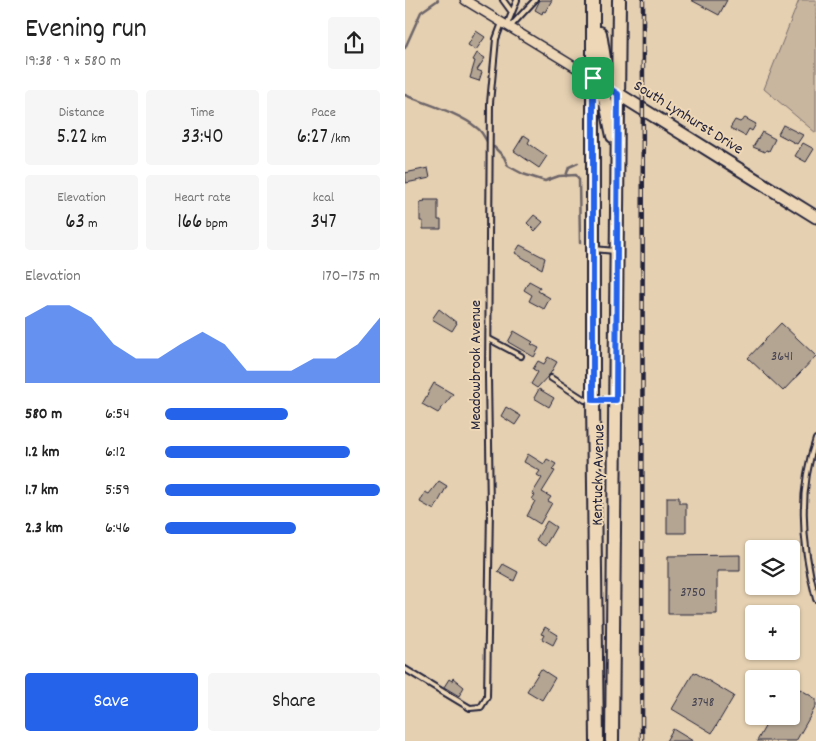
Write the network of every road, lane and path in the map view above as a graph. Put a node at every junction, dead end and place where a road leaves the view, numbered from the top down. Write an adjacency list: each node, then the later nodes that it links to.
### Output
1 (503, 0): 7 (lane)
2 (517, 0): 7 (lane, Meadowbrook Avenue)
3 (535, 0): 9 (lane)
4 (593, 0): 8 (main road, Kentucky Avenue)
5 (619, 0): 11 (main road, Kentucky Avenue)
6 (470, 1): 9 (street, South Lynhurst Drive)
7 (511, 11): 9 (lane, Meadowbrook Avenue)
8 (593, 19): 10 (main road, Kentucky Avenue); 11 (main road)
9 (506, 25): 10 (street, South Lynhurst Drive); 16 (lane, Meadowbrook Avenue)
10 (593, 78): 11 (main road, South Lynhurst Drive); 12 (main road); 14 (main road, Kentucky Avenue)
11 (618, 94): 12 (main road, Kentucky Avenue); 13 (main road, South Lynhurst Drive)
12 (618, 148): 15 (main road, Kentucky Avenue)
13 (816, 218)
14 (593, 249): 15 (lane); 19 (main road, Kentucky Avenue)
15 (617, 251): 20 (main road, Kentucky Avenue)
16 (489, 339): 17 (lane); 23 (lane, Meadowbrook Avenue)
17 (521, 356)
18 (551, 378): 19 (lane)
19 (589, 400): 20 (lane); 24 (main road, Kentucky Avenue)
20 (616, 400): 25 (main road, Kentucky Avenue)
21 (816, 439): 22 (lane)
22 (816, 599)
23 (405, 669)
24 (597, 741)
25 (612, 741)

